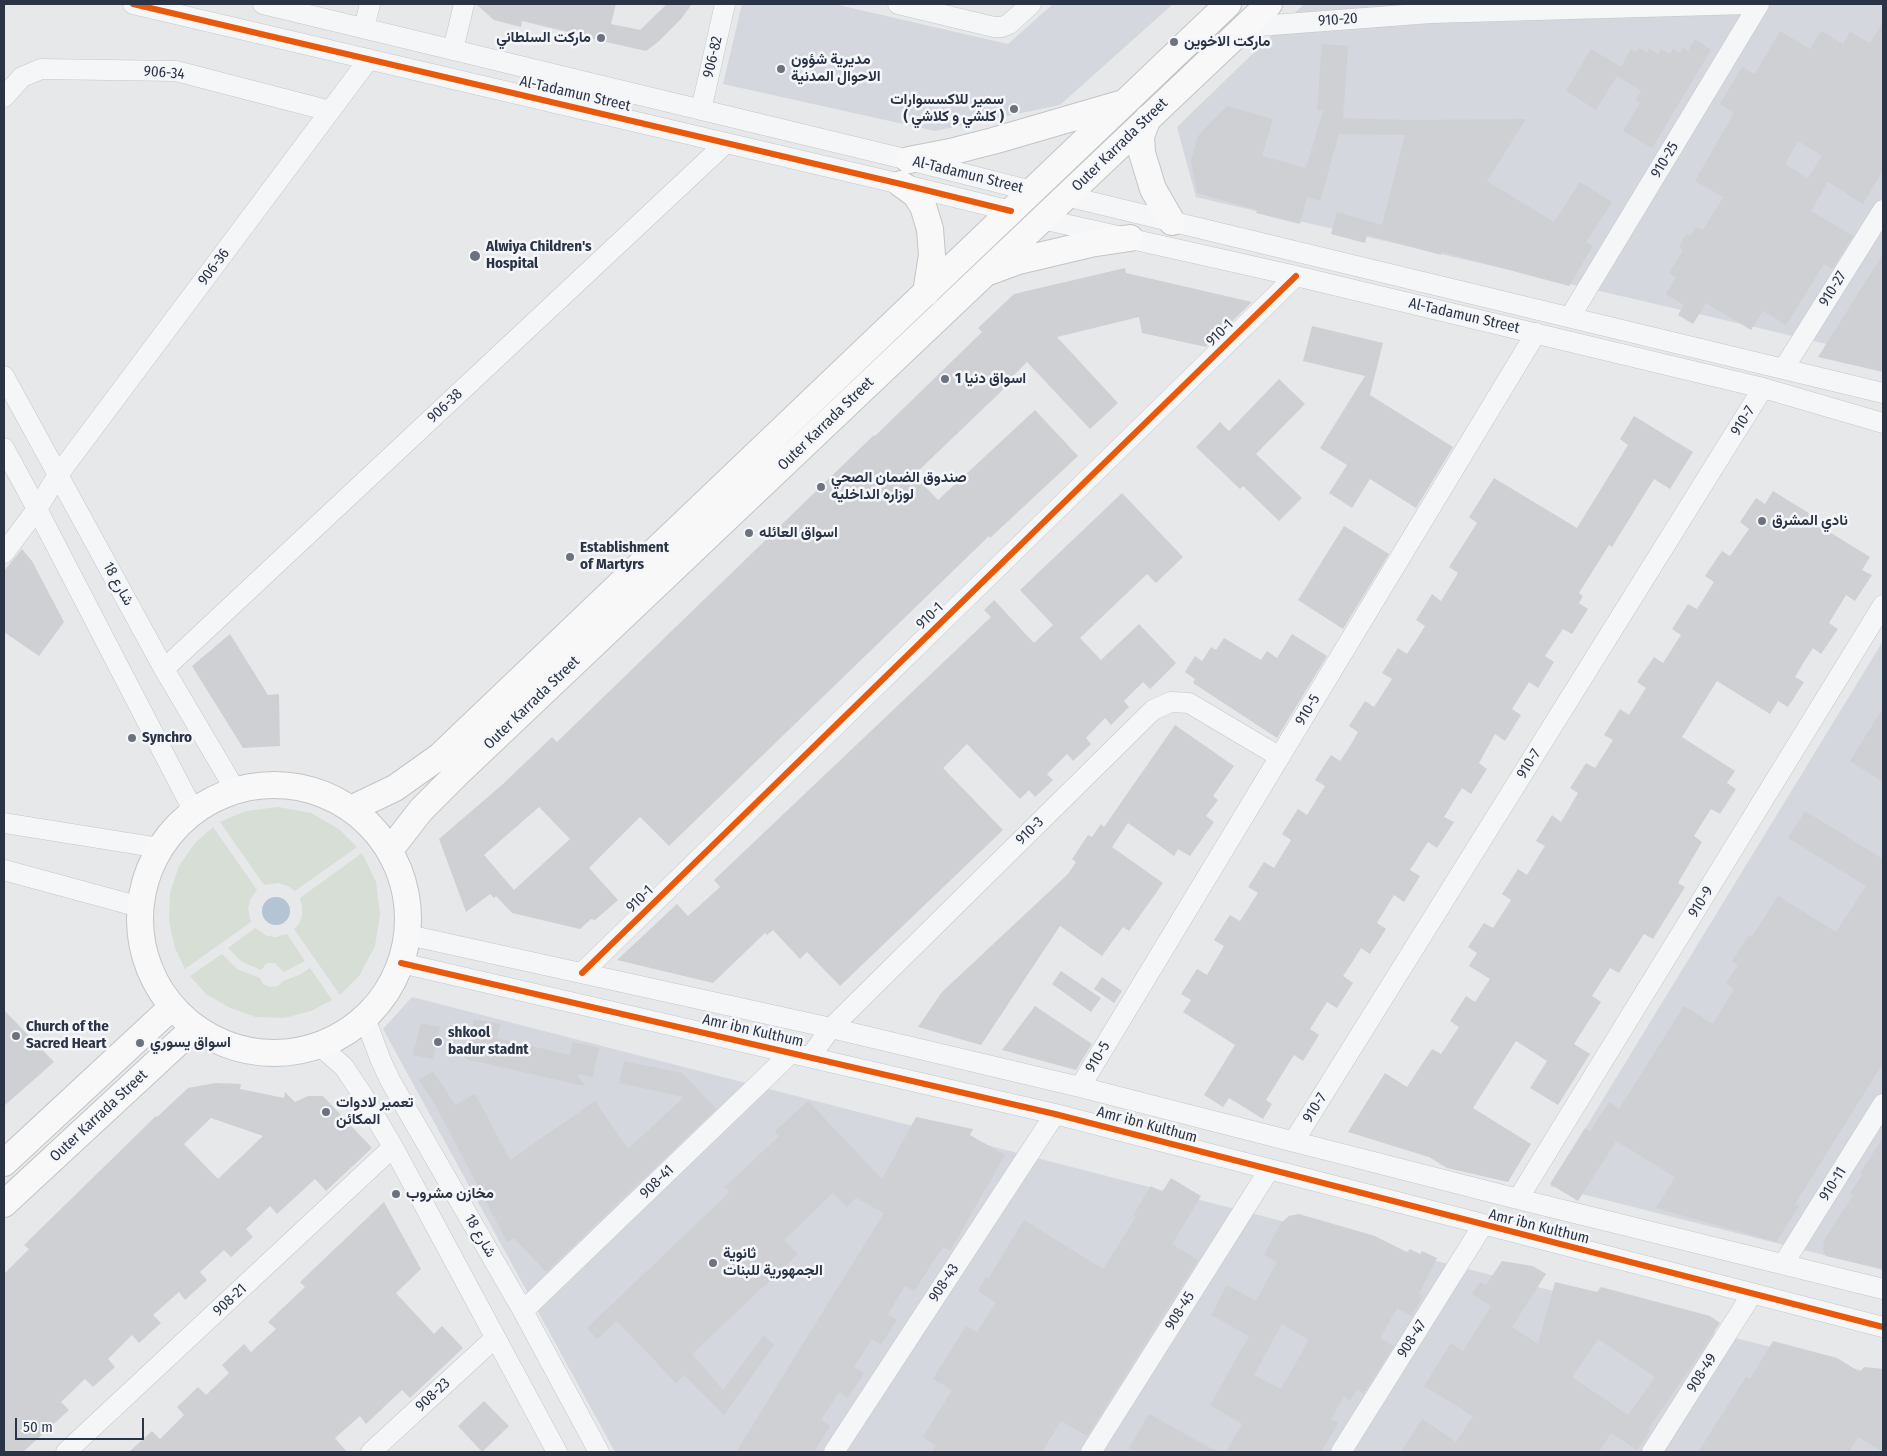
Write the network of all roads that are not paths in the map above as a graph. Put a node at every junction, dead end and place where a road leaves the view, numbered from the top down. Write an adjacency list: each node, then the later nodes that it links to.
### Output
1 (133, 4): 17 (street, Al-Tadamun Street)
2 (263, 4): 12 (street, Al-Tadamun Street)
3 (370, 4): 15 (street)
4 (464, 4): 16 (street)
5 (725, 4): 20 (street, 906-82)
6 (898, 4): 7 (street)
7 (1031, 4)
8 (1228, 4): 19 (main road, Outer Karrada Street)
9 (1269, 4): 14 (main road, Outer Karrada Street)
10 (1748, 4): 13 (street, 910-20)
11 (1759, 4): 35 (street, 910-25)
12 (295, 8): 15 (street, Al-Tadamun Street)
13 (1425, 9): 14 (street, 910-20)
14 (1245, 26): 22 (main road, Outer Karrada Street)
15 (364, 28): 16 (street, Al-Tadamun Street)
16 (453, 50): 20 (street, Al-Tadamun Street)
17 (369, 59): 21 (street, 906-36); 23 (street, Al-Tadamun Street)
18 (4, 96): 21 (street, 906-34)
19 (1126, 102): 24 (main road); 25 (main road, Outer Karrada Street)
20 (700, 110): 24 (street, Al-Tadamun Street)
21 (330, 112): 43 (street, 906-36)
22 (1148, 118): 26 (main road, Outer Karrada Street); 30 (main road)
23 (726, 143): 24 (street, Al-Tadamun Street); 47 (street, 906-38)
24 (905, 172): 25 (street, Al-Tadamun Street); 28 (street, Al-Tadamun Street); 34 (main road)
25 (1032, 191): 28 (main road, Outer Karrada Street)
26 (1066, 196): 29 (main road, Outer Karrada Street); 30 (street, Al-Tadamun Street)
27 (1883, 210): 37 (street, 910-27)
28 (1011, 211): 34 (main road, Outer Karrada Street)
29 (1042, 218): 31 (street, Al-Tadamun Street); 33 (main road, Outer Karrada Street)
30 (1172, 222): 35 (street, Al-Tadamun Street)
31 (1130, 238): 32 (street, Al-Tadamun Street); 33 (main road)
32 (1296, 276): 36 (street, Al-Tadamun Street); 59 (street, 910-1)
33 (976, 281): 54 (main road, Outer Karrada Street)
34 (926, 293): 50 (main road, Outer Karrada Street)
35 (1570, 317): 37 (street, Al-Tadamun Street)
36 (1536, 333): 39 (street, Al-Tadamun Street); 48 (street, 910-5)
37 (1784, 368): 40 (street, Al-Tadamun Street)
38 (4, 376): 43 (street, شارع 18)
39 (1763, 388): 41 (street, Al-Tadamun Street); 69 (street, 910-7)
40 (1883, 393)
41 (1883, 423)
42 (4, 448): 44 (street)
43 (58, 475): 44 (street, 906-36); 47 (street, شارع 18)
44 (37, 509): 45 (street, 906-36); 51 (street)
45 (4, 553)
46 (1883, 605): 73 (street, 910-9)
47 (164, 669): 49 (street, شارع 18)
48 (1280, 757): 63 (street, 910-3); 66 (street, 910-5)
49 (236, 790): 50 (main road); 51 (main road)
50 (351, 809): 54 (main road)
51 (194, 812): 53 (main road)
52 (4, 822): 53 (street)
53 (160, 848): 56 (main road)
54 (390, 850): 57 (main road)
55 (6, 875): 56 (street)
56 (140, 907): 60 (main road)
57 (408, 935): 58 (main road); 59 (street, Amr ibn Kulthum)
58 (401, 963): 61 (main road); 65 (street, Amr ibn Kulthum)
59 (582, 973): 63 (street, Amr ibn Kulthum)
60 (172, 1007): 62 (main road); 71 (main road, Outer Karrada Street)
61 (365, 1018): 64 (main road); 79 (street, شارع 18)
62 (195, 1027): 64 (main road); 74 (main road, Outer Karrada Street)
63 (831, 1028): 65 (street, 910-3); 66 (street, Amr ibn Kulthum)
64 (319, 1045): 70 (street)
65 (800, 1055): 68 (street, Amr ibn Kulthum); 79 (street, 908-41)
66 (1080, 1087): 69 (street, Amr ibn Kulthum)
67 (1883, 1104): 76 (street, 910-11)
68 (1055, 1114): 72 (street, Amr ibn Kulthum); 86 (street, 908-43)
69 (1294, 1141): 73 (street, Amr ibn Kulthum)
70 (393, 1147): 81 (street); 82 (street, 908-21)
71 (4, 1163)
72 (1268, 1170): 75 (street, Amr ibn Kulthum); 87 (street, 908-45)
73 (1518, 1200): 76 (street, Amr ibn Kulthum)
74 (4, 1204)
75 (1483, 1225): 78 (street, Amr ibn Kulthum); 88 (street, 908-47)
76 (1784, 1263): 77 (street, Amr ibn Kulthum)
77 (1883, 1289)
78 (1752, 1294): 80 (street, Amr ibn Kulthum); 89 (street, 908-49)
79 (523, 1311): 85 (street, شارع 18)
80 (1883, 1327)
81 (495, 1338): 83 (street, 908-23); 84 (street)
82 (66, 1452)
83 (371, 1452)
84 (557, 1452)
85 (599, 1452)
86 (834, 1452)
87 (1091, 1452)
88 (1342, 1452)
89 (1652, 1452)

